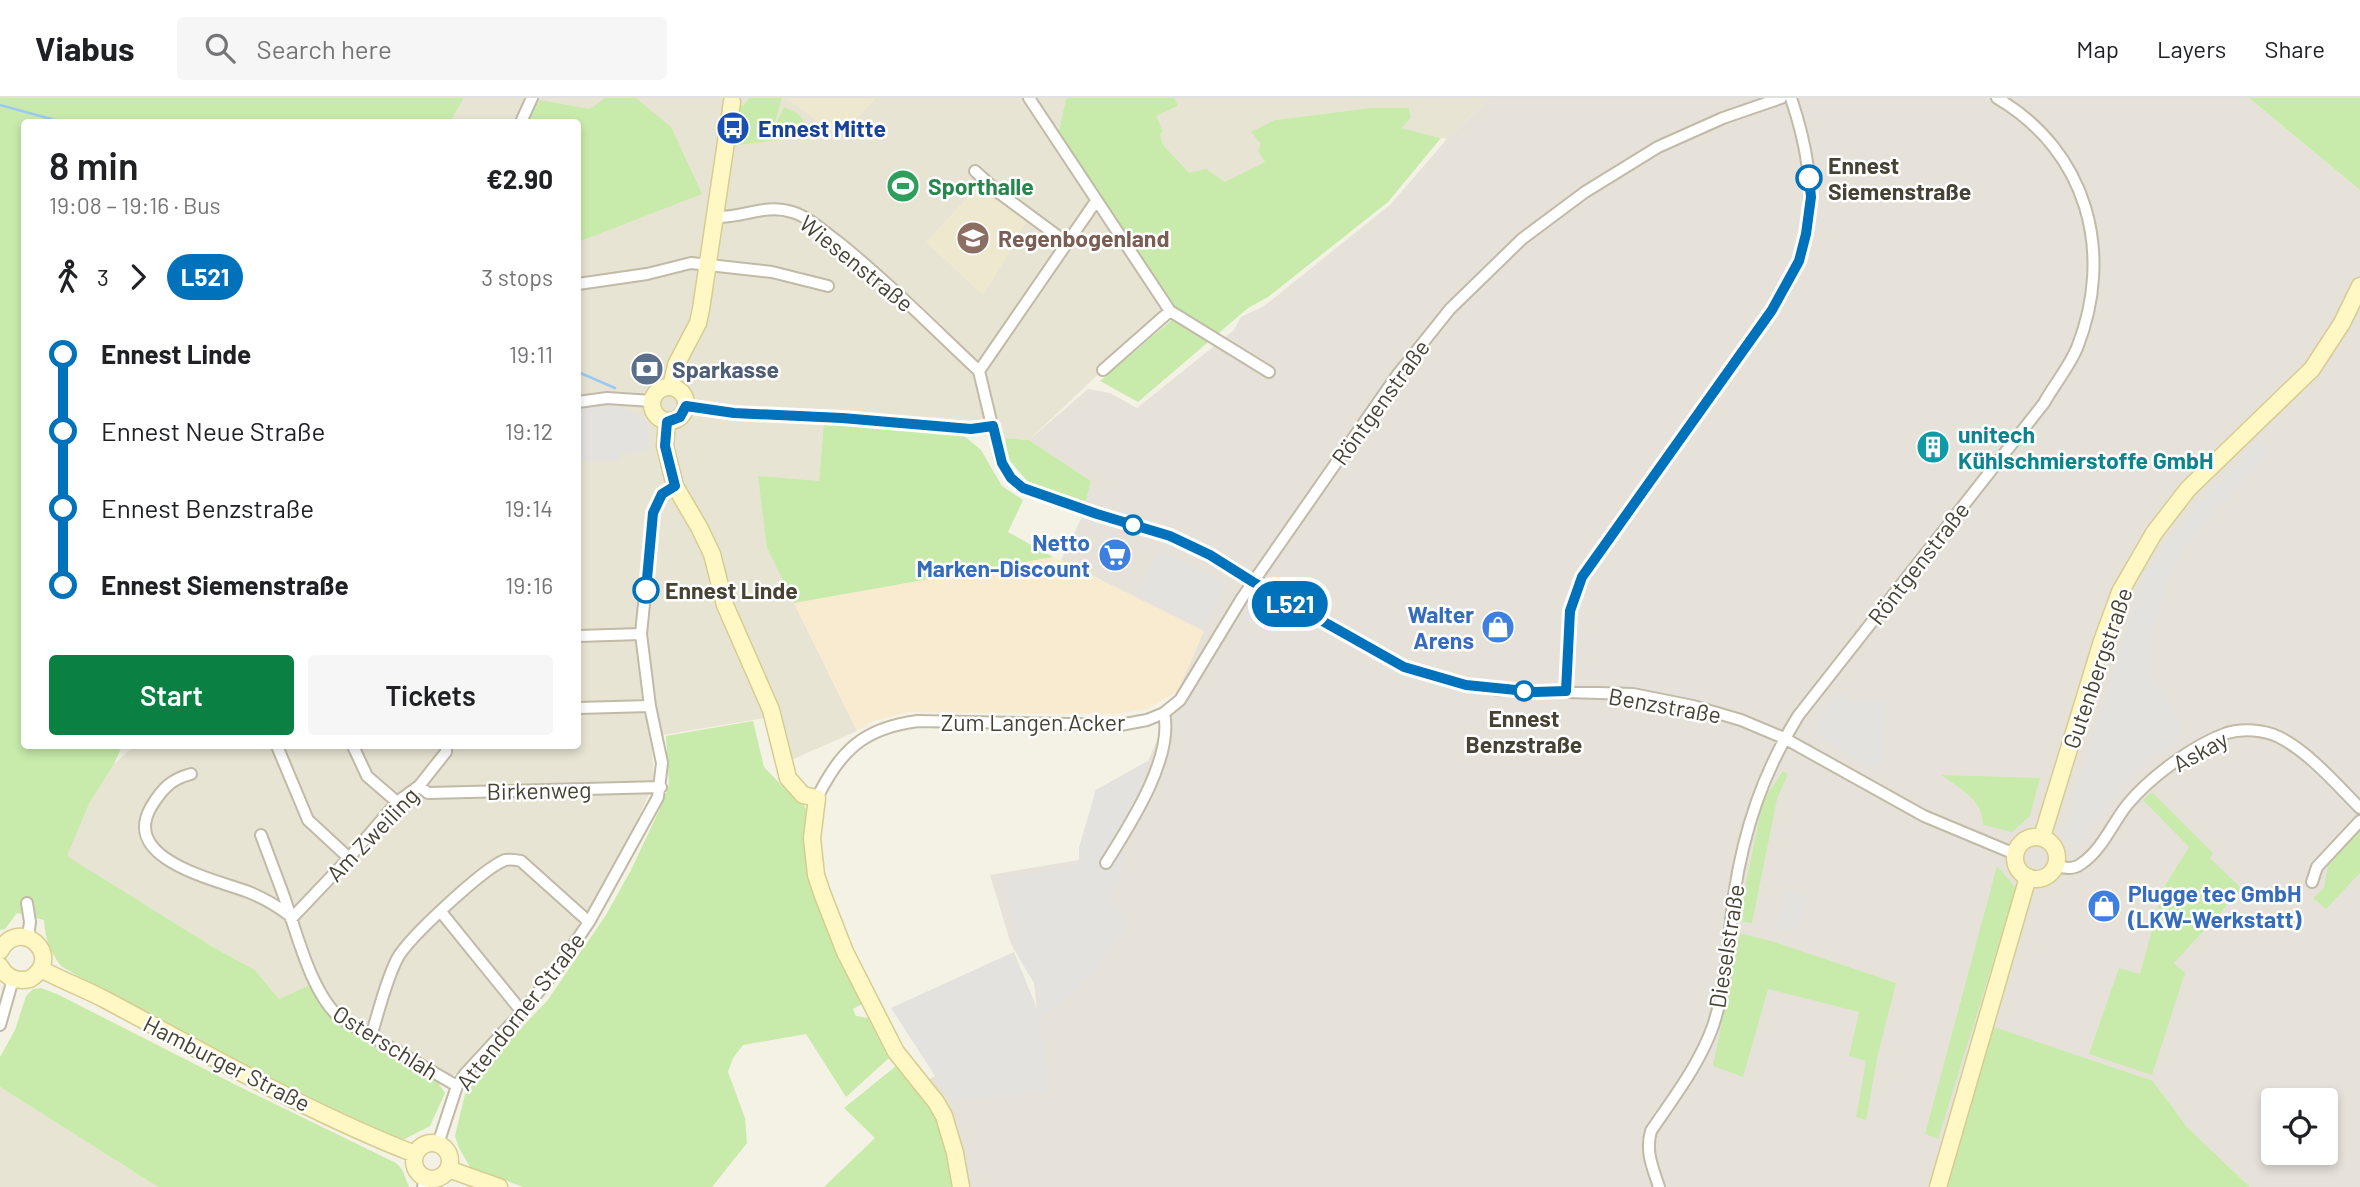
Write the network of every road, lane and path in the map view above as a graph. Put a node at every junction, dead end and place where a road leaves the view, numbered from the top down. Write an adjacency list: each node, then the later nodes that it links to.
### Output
1 (532, 98): 7 (street)
2 (1029, 98): 9 (street)
3 (1781, 98): 27 (street, Röntgenstraße)
4 (1791, 98): 30 (street)
5 (1997, 98): 34 (street, Röntgenstraße)
6 (734, 99): 10 (main road)
7 (522, 119)
8 (975, 171): 11 (street)
9 (1096, 201): 11 (street); 16 (street)
10 (713, 217): 12 (main road); 18 (street, Wiesenstraße)
11 (1067, 243): 18 (street)
12 (707, 264): 13 (street); 14 (street); 20 (main road)
13 (581, 284)
14 (828, 286)
15 (2360, 286): 46 (main road, Gutenbergstraße)
16 (1170, 311): 17 (street); 19 (street)
17 (1103, 370)
18 (979, 371): 25 (street, Benzstraße)
19 (1269, 372)
20 (671, 387): 21 (main road); 23 (main road)
21 (652, 401): 22 (street); 24 (main road)
22 (581, 402)
23 (686, 406): 24 (main road); 25 (street)
24 (667, 422): 26 (main road)
25 (993, 426): 27 (street, Benzstraße)
26 (675, 486): 28 (street, Attendorner Straße); 41 (main road)
27 (1253, 582): 30 (street, Benzstraße); 33 (street)
28 (641, 634): 29 (street); 31 (street, Attendorner Straße)
29 (581, 636)
30 (1566, 691): 34 (street, Benzstraße)
31 (650, 706): 32 (street); 40 (street, Attendorner Straße)
32 (581, 708)
33 (1164, 713): 41 (street, Zum Langen Acker); 49 (street)
34 (1784, 738): 47 (street, Benzstraße); 70 (street, Dieselstraße)
35 (278, 749): 48 (street)
36 (354, 749): 42 (street)
37 (446, 749): 39 (street, Am Zweiling)
38 (191, 774): 55 (street)
39 (419, 786): 40 (street, Birkenweg); 42 (street, Am Zweiling)
40 (661, 787): 56 (street, Attendorner Straße)
41 (817, 799): 72 (main road)
42 (397, 802): 48 (street, Am Zweiling)
43 (2360, 808): 50 (street, Askay)
44 (2360, 821): 52 (street)
45 (261, 835): 55 (street, Osterschlah)
46 (2042, 837): 47 (main road); 50 (main road)
47 (2015, 853): 51 (main road)
48 (349, 858): 55 (street, Am Zweiling)
49 (1106, 863)
50 (2056, 866): 51 (main road)
51 (2028, 877): 73 (main road)
52 (2312, 882)
53 (27, 903): 57 (street)
54 (441, 912): 56 (street); 62 (street); 64 (street)
55 (290, 917): 64 (street, Osterschlah)
56 (589, 922): 62 (street, Attendorner Straße)
57 (28, 937): 58 (main road); 60 (main road)
58 (0, 949)
59 (0, 967): 61 (main road)
60 (41, 969): 61 (main road); 67 (main road, Hamburger Straße)
61 (13, 979): 63 (street)
62 (522, 1012): 65 (street, Attendorner Straße)
63 (1, 1017)
64 (371, 1036): 65 (street, Osterschlah)
65 (457, 1086): 66 (street, Attendorner Straße)
66 (438, 1144): 67 (main road); 68 (main road)
67 (415, 1154): 69 (main road)
68 (448, 1169): 69 (main road); 71 (main road)
69 (424, 1183)
70 (1662, 1186)
71 (499, 1187)
72 (961, 1187)
73 (1938, 1187)

